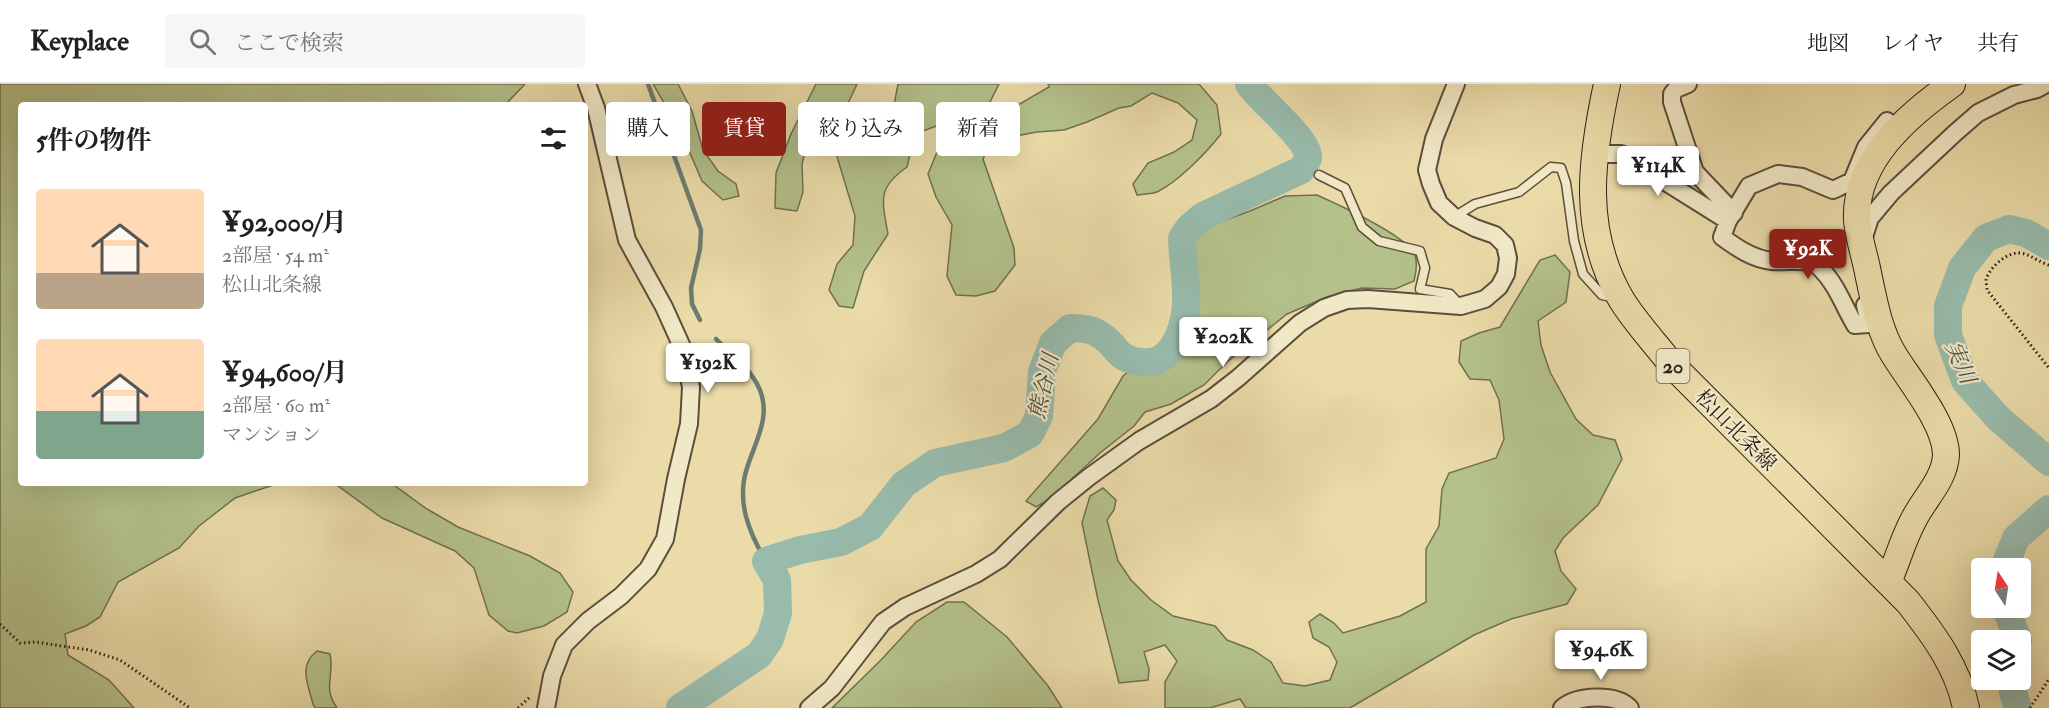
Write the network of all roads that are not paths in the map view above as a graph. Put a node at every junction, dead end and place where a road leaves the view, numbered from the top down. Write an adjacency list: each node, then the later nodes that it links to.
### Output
1 (587, 84): 20 (street)
2 (1456, 84): 11 (street)
3 (1607, 84): 8 (main road, 松山北条線 / 20)
4 (1688, 84): 12 (street)
5 (1952, 84): 9 (main road)
6 (2046, 84): 13 (street)
7 (1887, 121): 9 (street)
8 (1594, 154): 12 (street); 15 (main road, 松山北条線 / 20)
9 (1863, 168): 12 (street); 13 (main road)
10 (1319, 175): 16 (lane)
11 (1454, 217): 15 (lane); 16 (street)
12 (1731, 217): 17 (street)
13 (1862, 244): 14 (main road)
14 (1872, 291): 17 (street); 19 (main road)
15 (1622, 299): 19 (main road, 松山北条線 / 20)
16 (1461, 306): 21 (street)
17 (1869, 324): 18 (street)
18 (1881, 357)
19 (1888, 582): 24 (main road, 松山北条線 / 20)
20 (546, 708)
21 (809, 708)
22 (1562, 708): 23 (street)
23 (1630, 708)
24 (1966, 708)

